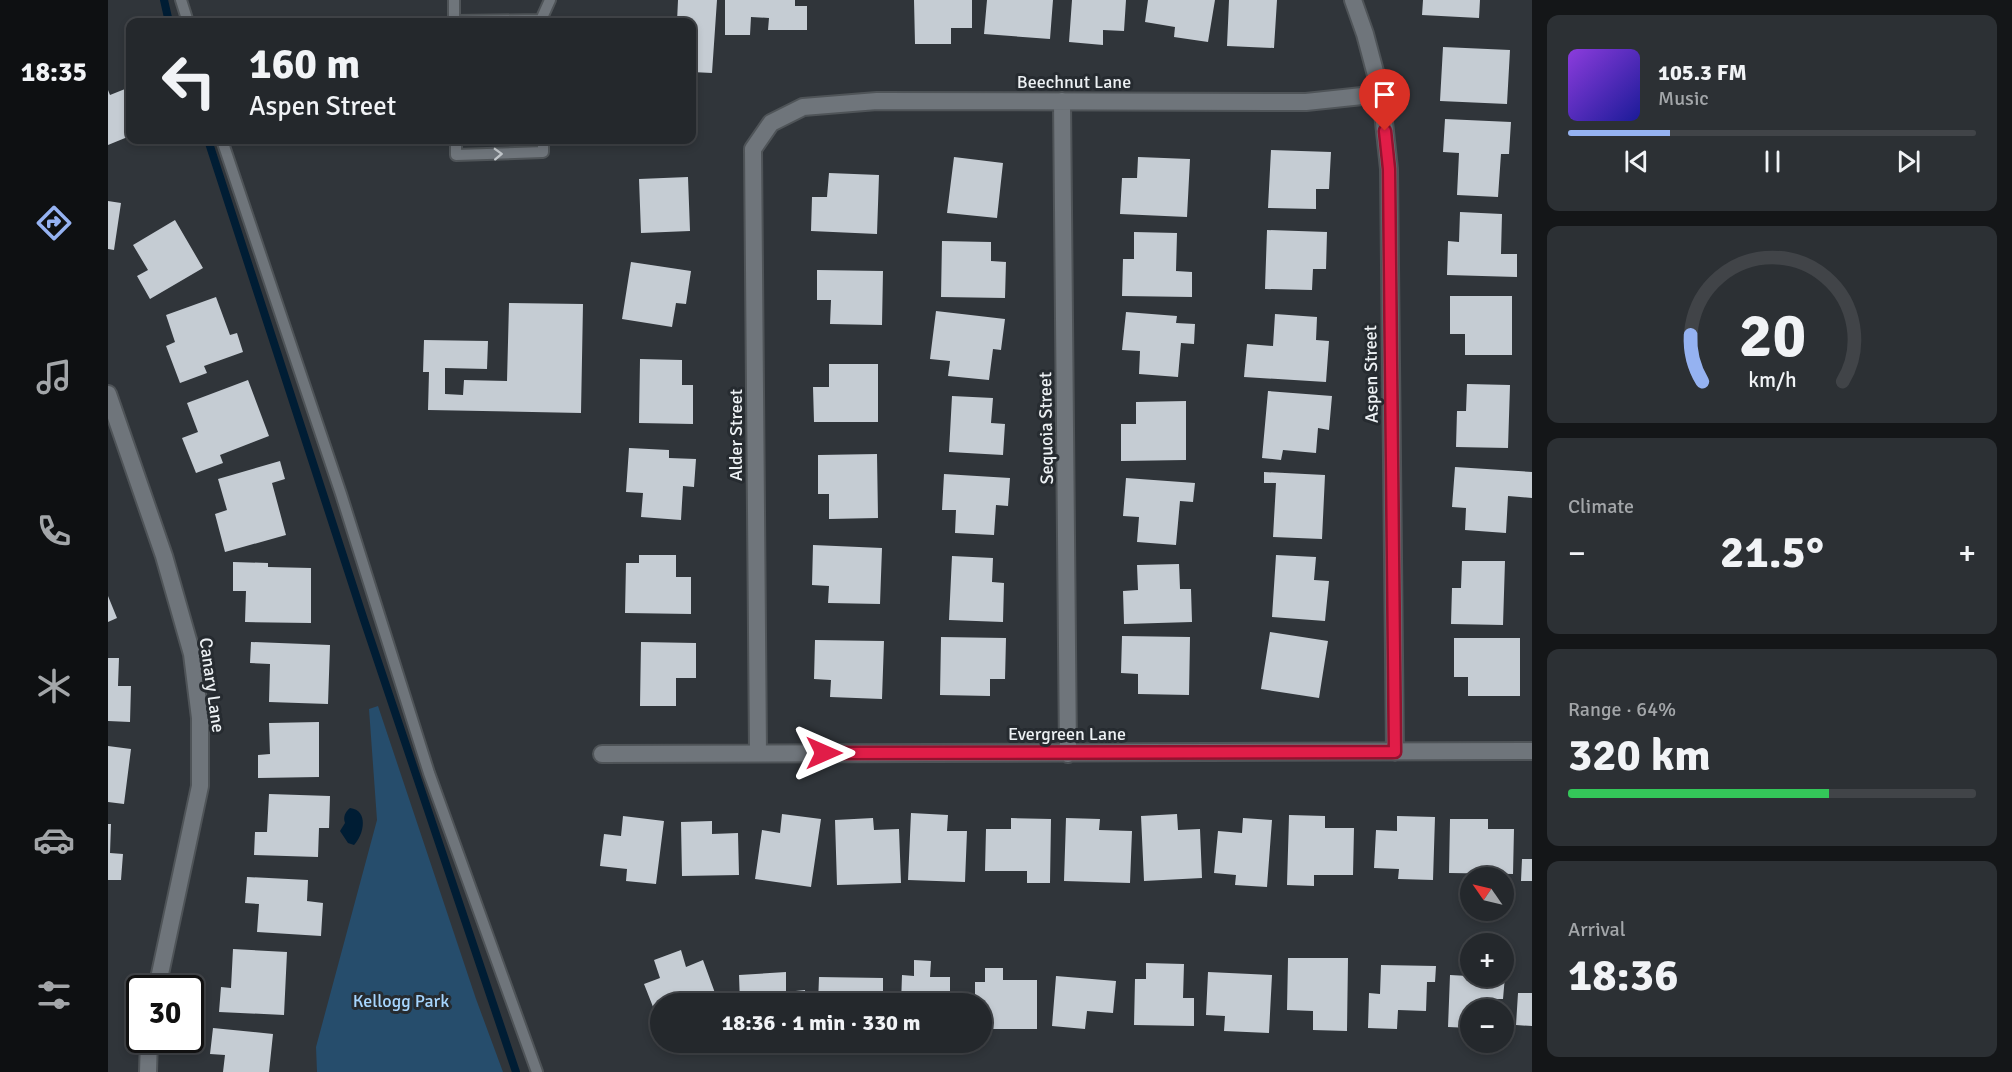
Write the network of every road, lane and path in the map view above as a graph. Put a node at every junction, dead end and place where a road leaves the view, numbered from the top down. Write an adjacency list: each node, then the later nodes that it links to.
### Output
1 (182, 0): 5 (lane)
2 (454, 0): 6 (lane)
3 (550, 0): 7 (lane)
4 (1353, 0): 8 (street, Aspen Street)
5 (187, 18)
6 (454, 18)
7 (542, 18)
8 (1381, 94): 9 (street, Beechnut Lane); 16 (street, Aspen Street)
9 (1062, 101): 10 (street, Beechnut Lane); 19 (street, Sequoia Street)
10 (771, 123): 17 (street, Alder Street)
11 (223, 144): 23 (lane)
12 (456, 144): 13 (lane, one-way to 13)
13 (543, 144)
14 (108, 394): 20 (street, Canary Lane)
15 (1532, 751): 16 (street, Evergreen Lane)
16 (1395, 752): 19 (street, Evergreen Lane)
17 (758, 753): 18 (street, Evergreen Lane); 19 (street, Evergreen Lane)
18 (602, 754)
19 (1068, 754)
20 (160, 975)
21 (149, 1053): 22 (street)
22 (148, 1072)
23 (537, 1072)

